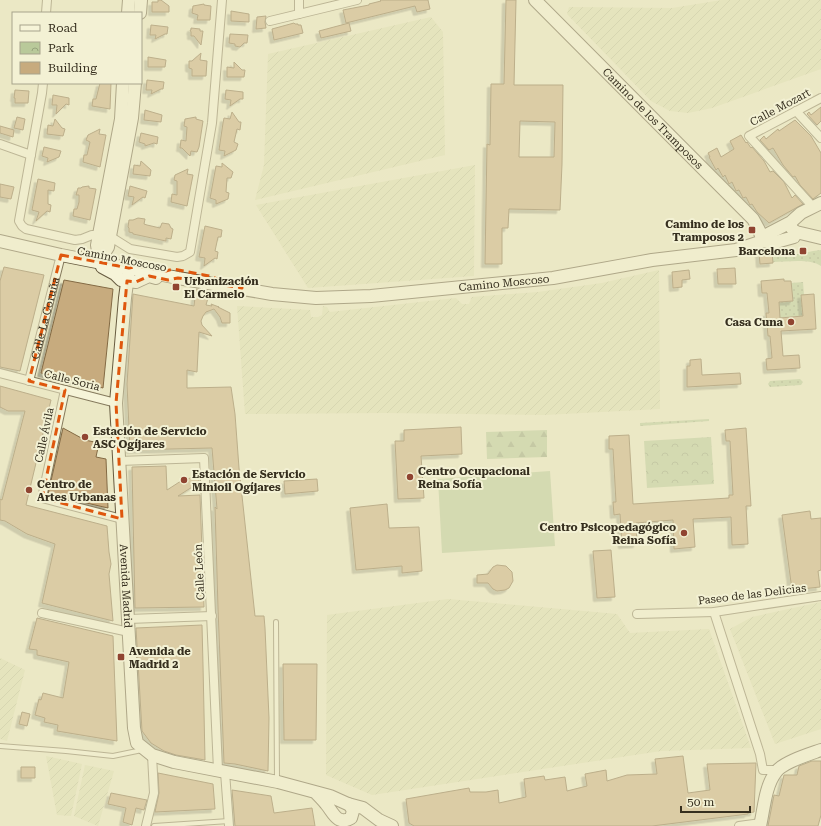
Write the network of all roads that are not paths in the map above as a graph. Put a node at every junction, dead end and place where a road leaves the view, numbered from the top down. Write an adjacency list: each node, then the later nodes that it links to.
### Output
1 (47, 0): 8 (street)
2 (129, 0): 9 (street)
3 (141, 0): 10 (street)
4 (222, 0): 25 (street)
5 (299, 0): 11 (street)
6 (357, 0): 11 (street)
7 (535, 0): 28 (street, Camino de los Tramposos)
8 (46, 12)
9 (128, 12)
10 (140, 12)
11 (299, 14): 12 (street)
12 (270, 21)
13 (43, 84): 20 (street)
14 (124, 84): 24 (street)
15 (135, 84): 25 (street)
16 (821, 98): 17 (street, Calle Mozart)
17 (796, 111): 18 (street); 21 (street, Calle Mozart)
18 (821, 138)
19 (0, 144): 20 (street)
20 (31, 155): 24 (street)
21 (817, 205): 22 (street, Camino Moscoso)
22 (797, 225): 26 (street); 28 (street, Camino Moscoso)
23 (0, 234): 31 (street, Camino Moscoso)
24 (98, 235): 25 (street); 31 (street)
25 (111, 237): 31 (street)
26 (821, 238)
27 (0, 241): 29 (street, Camino Moscoso)
28 (763, 241): 34 (street, Camino Moscoso)
29 (43, 251): 30 (street, Camino Moscoso); 31 (street)
30 (61, 255): 32 (street, Camino Moscoso); 35 (street); 37 (street, Calle La Coruña)
31 (101, 255): 32 (street)
32 (113, 261): 33 (street, Camino Moscoso); 34 (street, Camino Moscoso)
33 (129, 268): 34 (street, Camino Moscoso); 35 (street, Avenida Madrid)
34 (175, 273): 35 (street)
35 (127, 281): 39 (street, Avenida Madrid)
36 (0, 373): 37 (street, Calle Soria)
37 (29, 381): 38 (street, Calle Soria)
38 (65, 390): 39 (street, Calle Soria); 41 (street, Calle Ávila)
39 (116, 403): 40 (street, Avenida Madrid)
40 (119, 461): 41 (street, Avenida Madrid); 46 (street, Calle León)
41 (122, 519): 47 (street, Avenida Madrid)
42 (821, 596): 43 (street, Paseo de las Delicias)
43 (714, 612): 45 (street, Paseo de las Delicias); 53 (street)
44 (42, 613): 49 (street)
45 (637, 614)
46 (212, 616): 47 (street); 54 (street, Calle León)
47 (128, 619): 49 (street, Avenida Madrid)
48 (276, 622): 55 (lane)
49 (129, 632): 52 (street, Avenida Madrid)
50 (0, 746): 52 (lane)
51 (821, 750): 53 (street)
52 (148, 752): 54 (street); 63 (street)
53 (776, 770): 62 (street)
54 (221, 771): 55 (street); 61 (street, Calle León)
55 (278, 782): 56 (street)
56 (315, 792): 57 (street); 58 (street)
57 (347, 803): 58 (street); 59 (street); 60 (street)
58 (334, 819): 60 (street)
59 (379, 820): 60 (street); 65 (street)
60 (349, 821)
61 (229, 823): 64 (lane)
62 (760, 825): 66 (street)
63 (146, 826)
64 (154, 826)
65 (392, 826)
66 (739, 826)

